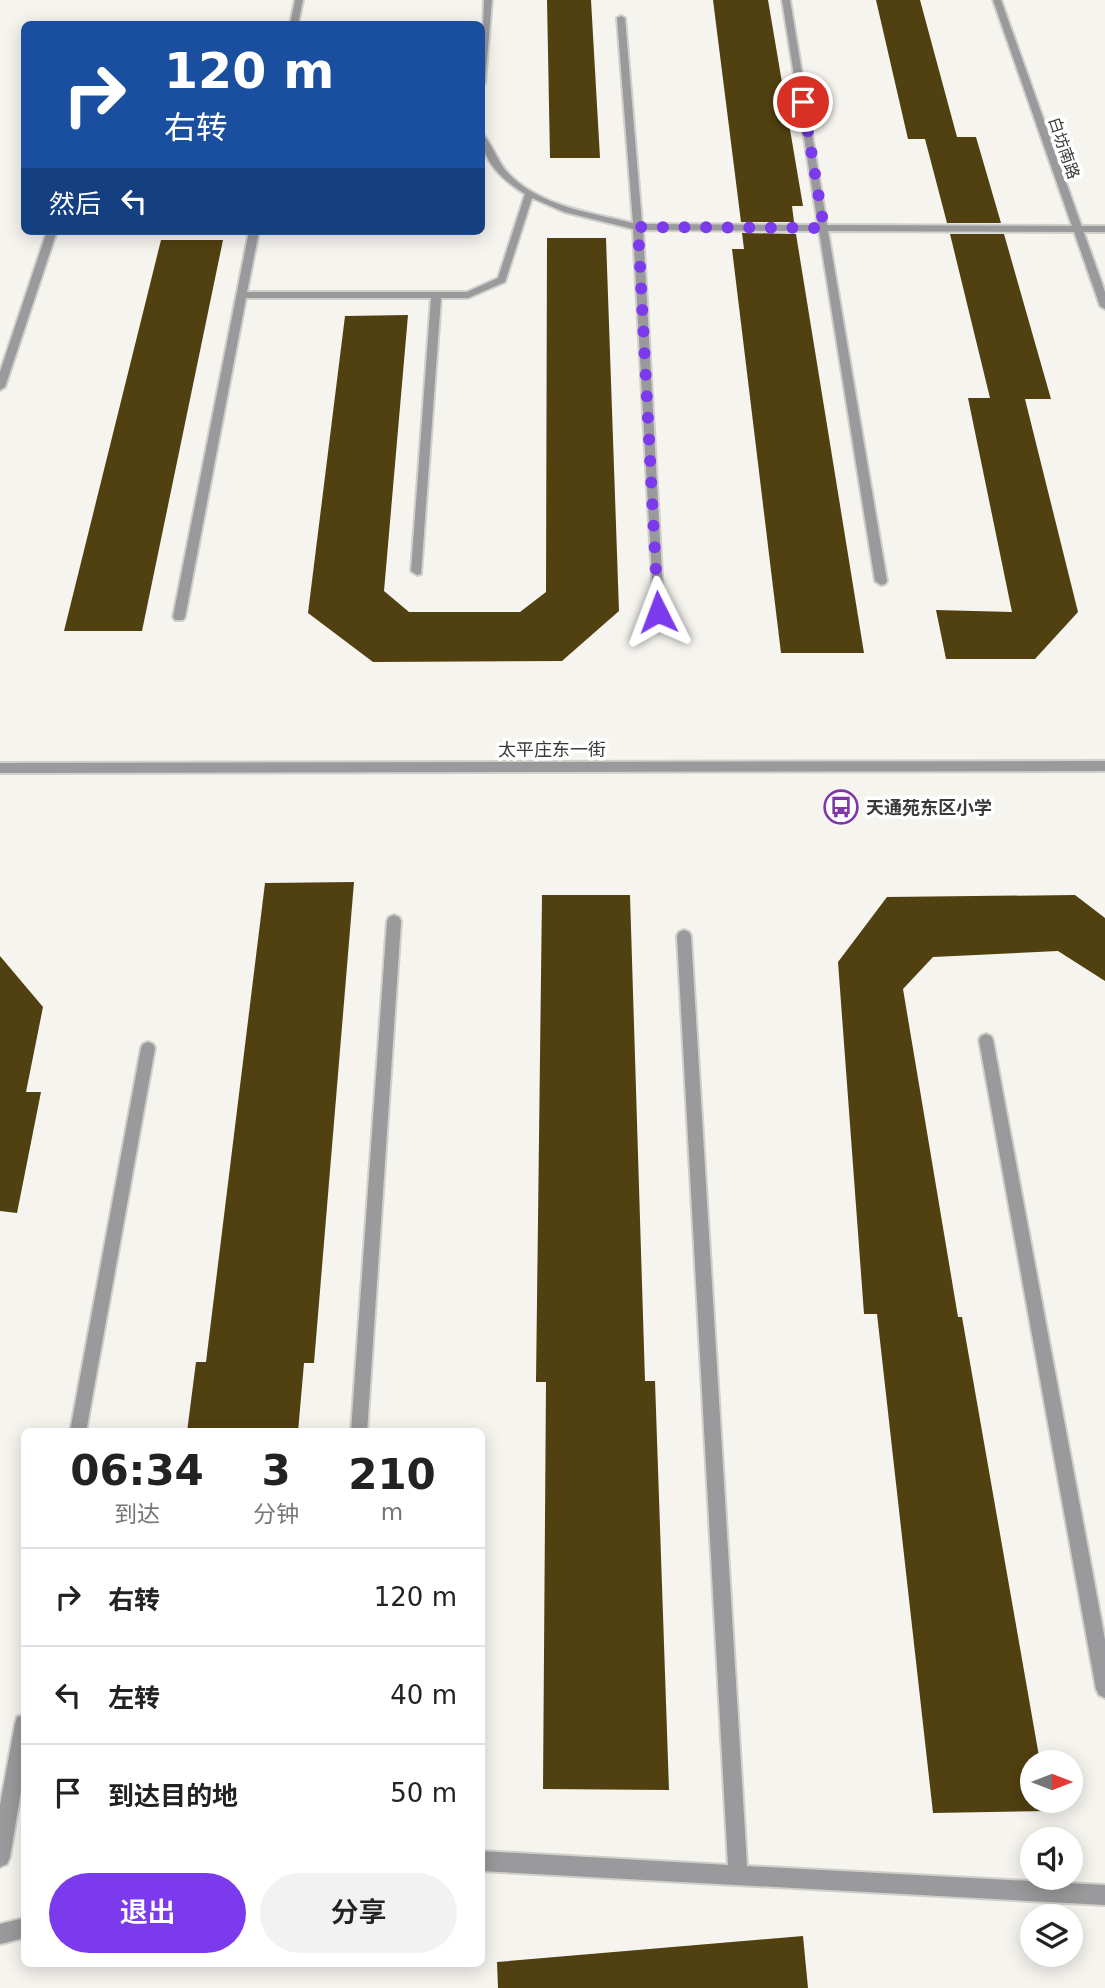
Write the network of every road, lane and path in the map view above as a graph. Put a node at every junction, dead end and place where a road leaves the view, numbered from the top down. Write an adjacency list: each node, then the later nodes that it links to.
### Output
1 (299, 0): 6 (street)
2 (488, 0): 7 (street)
3 (786, 0): 11 (street)
4 (997, 0): 12 (street, 白坊南路)
5 (621, 18): 10 (street)
6 (295, 21)
7 (485, 36)
8 (485, 147): 9 (street)
9 (529, 195): 10 (street); 17 (street)
10 (638, 227): 11 (street); 22 (street)
11 (824, 228): 12 (street); 21 (street)
12 (1078, 229): 13 (street); 18 (street, 白坊南路)
13 (1105, 229)
14 (51, 235): 19 (street)
15 (253, 235): 16 (street)
16 (241, 295): 17 (street); 23 (street)
17 (436, 295): 20 (street)
18 (1105, 306)
19 (0, 387)
20 (417, 571)
21 (881, 581)
22 (658, 612)
23 (179, 617)
24 (1105, 766): 25 (street, 太平庄东一街)
25 (0, 768)
26 (394, 922): 31 (street)
27 (684, 936): 36 (street)
28 (986, 1040): 32 (street)
29 (148, 1048): 30 (street)
30 (79, 1428)
31 (359, 1428)
32 (1105, 1689)
33 (21, 1741): 34 (street)
34 (0, 1857)
35 (485, 1861): 36 (street)
36 (738, 1874): 37 (street)
37 (1105, 1895)
38 (21, 1929): 39 (street)
39 (0, 1934)

